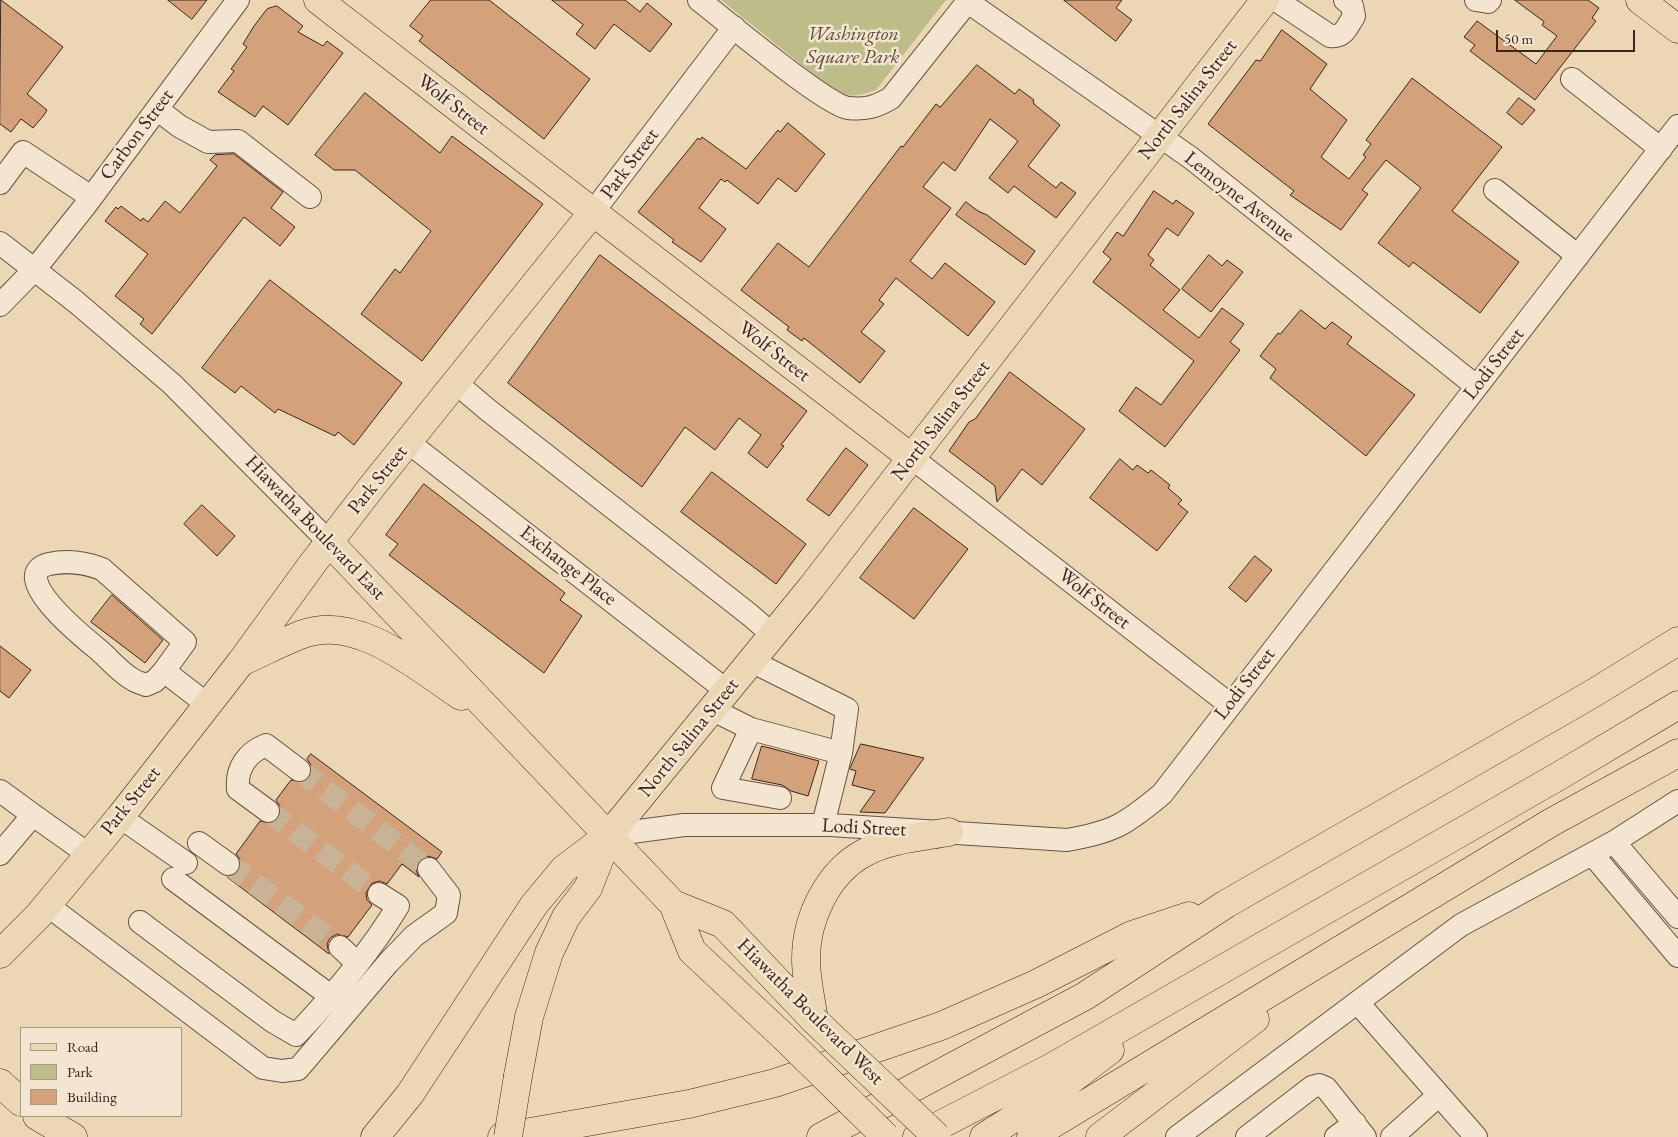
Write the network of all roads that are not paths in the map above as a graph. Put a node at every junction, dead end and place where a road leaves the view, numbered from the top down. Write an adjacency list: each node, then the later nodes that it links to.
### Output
1 (238, 0): 14 (street, Carbon Street)
2 (318, 0): 22 (main road, Wolf Street)
3 (699, 0): 11 (street)
4 (1265, 0): 16 (main road, North Salina Street)
5 (1276, 0): 6 (street)
6 (1344, 0)
7 (1476, 0): 8 (street)
8 (1490, 0)
9 (1640, 0): 12 (main road)
10 (969, 1): 11 (street); 16 (street, Lemoyne Avenue)
11 (734, 27): 22 (street, Park Street)
12 (1678, 29)
13 (1572, 80): 17 (street)
14 (157, 109): 20 (street); 21 (street, Carbon Street)
15 (1678, 126): 17 (street, Lodi Street)
16 (1160, 136): 28 (street, Lemoyne Avenue); 30 (main road, North Salina Street)
17 (1661, 149): 24 (street, Lodi Street)
18 (0, 183): 21 (street)
19 (1495, 190): 24 (street)
20 (310, 196)
21 (91, 198): 25 (street, Carbon Street)
22 (593, 212): 27 (main road, Park Street); 30 (main road, Wolf Street)
23 (0, 242): 25 (street, Hiawatha Boulevard East)
24 (1578, 256): 28 (street, Lodi Street)
25 (35, 269): 26 (street, Carbon Street); 31 (street, Hiawatha Boulevard East)
26 (0, 305)
27 (456, 383): 29 (main road, Park Street); 32 (street)
28 (1476, 386): 39 (street, Lodi Street)
29 (408, 442): 31 (main road, Park Street); 37 (street, Exchange Place)
30 (912, 458): 32 (main road, North Salina Street); 39 (street, Wolf Street)
31 (329, 542): 35 (main road, Park Street); 41 (main road, Hiawatha Boulevard East)
32 (773, 635): 34 (main road, North Salina Street)
33 (1678, 641): 64 (main road)
34 (751, 661): 37 (main road, North Salina Street); 43 (street)
35 (241, 662): 38 (main road, Park Street); 41 (main road)
36 (164, 672): 36 (street); 38 (street)
37 (720, 701): 42 (street, Exchange Place); 54 (main road, North Salina Street)
38 (208, 704): 51 (main road, Park Street)
39 (1230, 704): 53 (street, Lodi Street)
40 (1678, 705): 74 (main road)
41 (494, 715): 54 (main road, Hiawatha Boulevard East)
42 (751, 729): 43 (street, Exchange Place); 47 (street)
43 (841, 753): 52 (street)
44 (1678, 753): 68 (main road)
45 (299, 770): 49 (street)
46 (0, 791): 50 (street)
47 (780, 798)
48 (1678, 800): 55 (street)
49 (268, 811)
50 (33, 815): 57 (street); 58 (street)
51 (120, 818): 58 (main road, Park Street); 73 (street)
52 (823, 825): 53 (street, Lodi Street); 54 (street, Lodi Street)
53 (949, 832): 76 (main road)
54 (609, 835): 63 (main road, Hiawatha Boulevard West); 83 (main road); 85 (main road, bridge)
55 (1614, 842): 59 (street); 66 (street)
56 (199, 843): 60 (street)
57 (0, 854)
58 (88, 854): 65 (main road, Park Street)
59 (1592, 854): 71 (street); 75 (street)
60 (228, 864)
61 (429, 869): 65 (street)
62 (380, 894): 72 (street)
63 (673, 904): 76 (main road, Hiawatha Boulevard West); 87 (main road, Hiawatha Boulevard West, bridge)
64 (1226, 904): 84 (main road); 86 (main road)
65 (47, 905): 70 (main road, Park Street)
66 (1678, 917)
67 (140, 922): 73 (street)
68 (1368, 933): 91 (main road); 92 (main road)
69 (340, 947): 72 (street)
70 (0, 954)
71 (1678, 956)
72 (358, 964): 73 (street)
73 (332, 997)
74 (1168, 1000): 88 (main road); 90 (main road)
75 (1358, 1003): 78 (street); 93 (street)
76 (814, 1020): 89 (main road, Hiawatha Boulevard West, bridge)
77 (0, 1083): 79 (main road)
78 (1439, 1095): 96 (street); 97 (street)
79 (20, 1101)
80 (39, 1117): 82 (main road)
81 (1360, 1130): 94 (street); 95 (street)
82 (73, 1137)
83 (375, 1137)
84 (502, 1137)
85 (508, 1137)
86 (821, 1137)
87 (886, 1137)
88 (917, 1137)
89 (937, 1137)
90 (984, 1137)
91 (1030, 1137)
92 (1100, 1137)
93 (1177, 1137)
94 (1248, 1137)
95 (1336, 1137)
96 (1392, 1137)
97 (1476, 1137)

